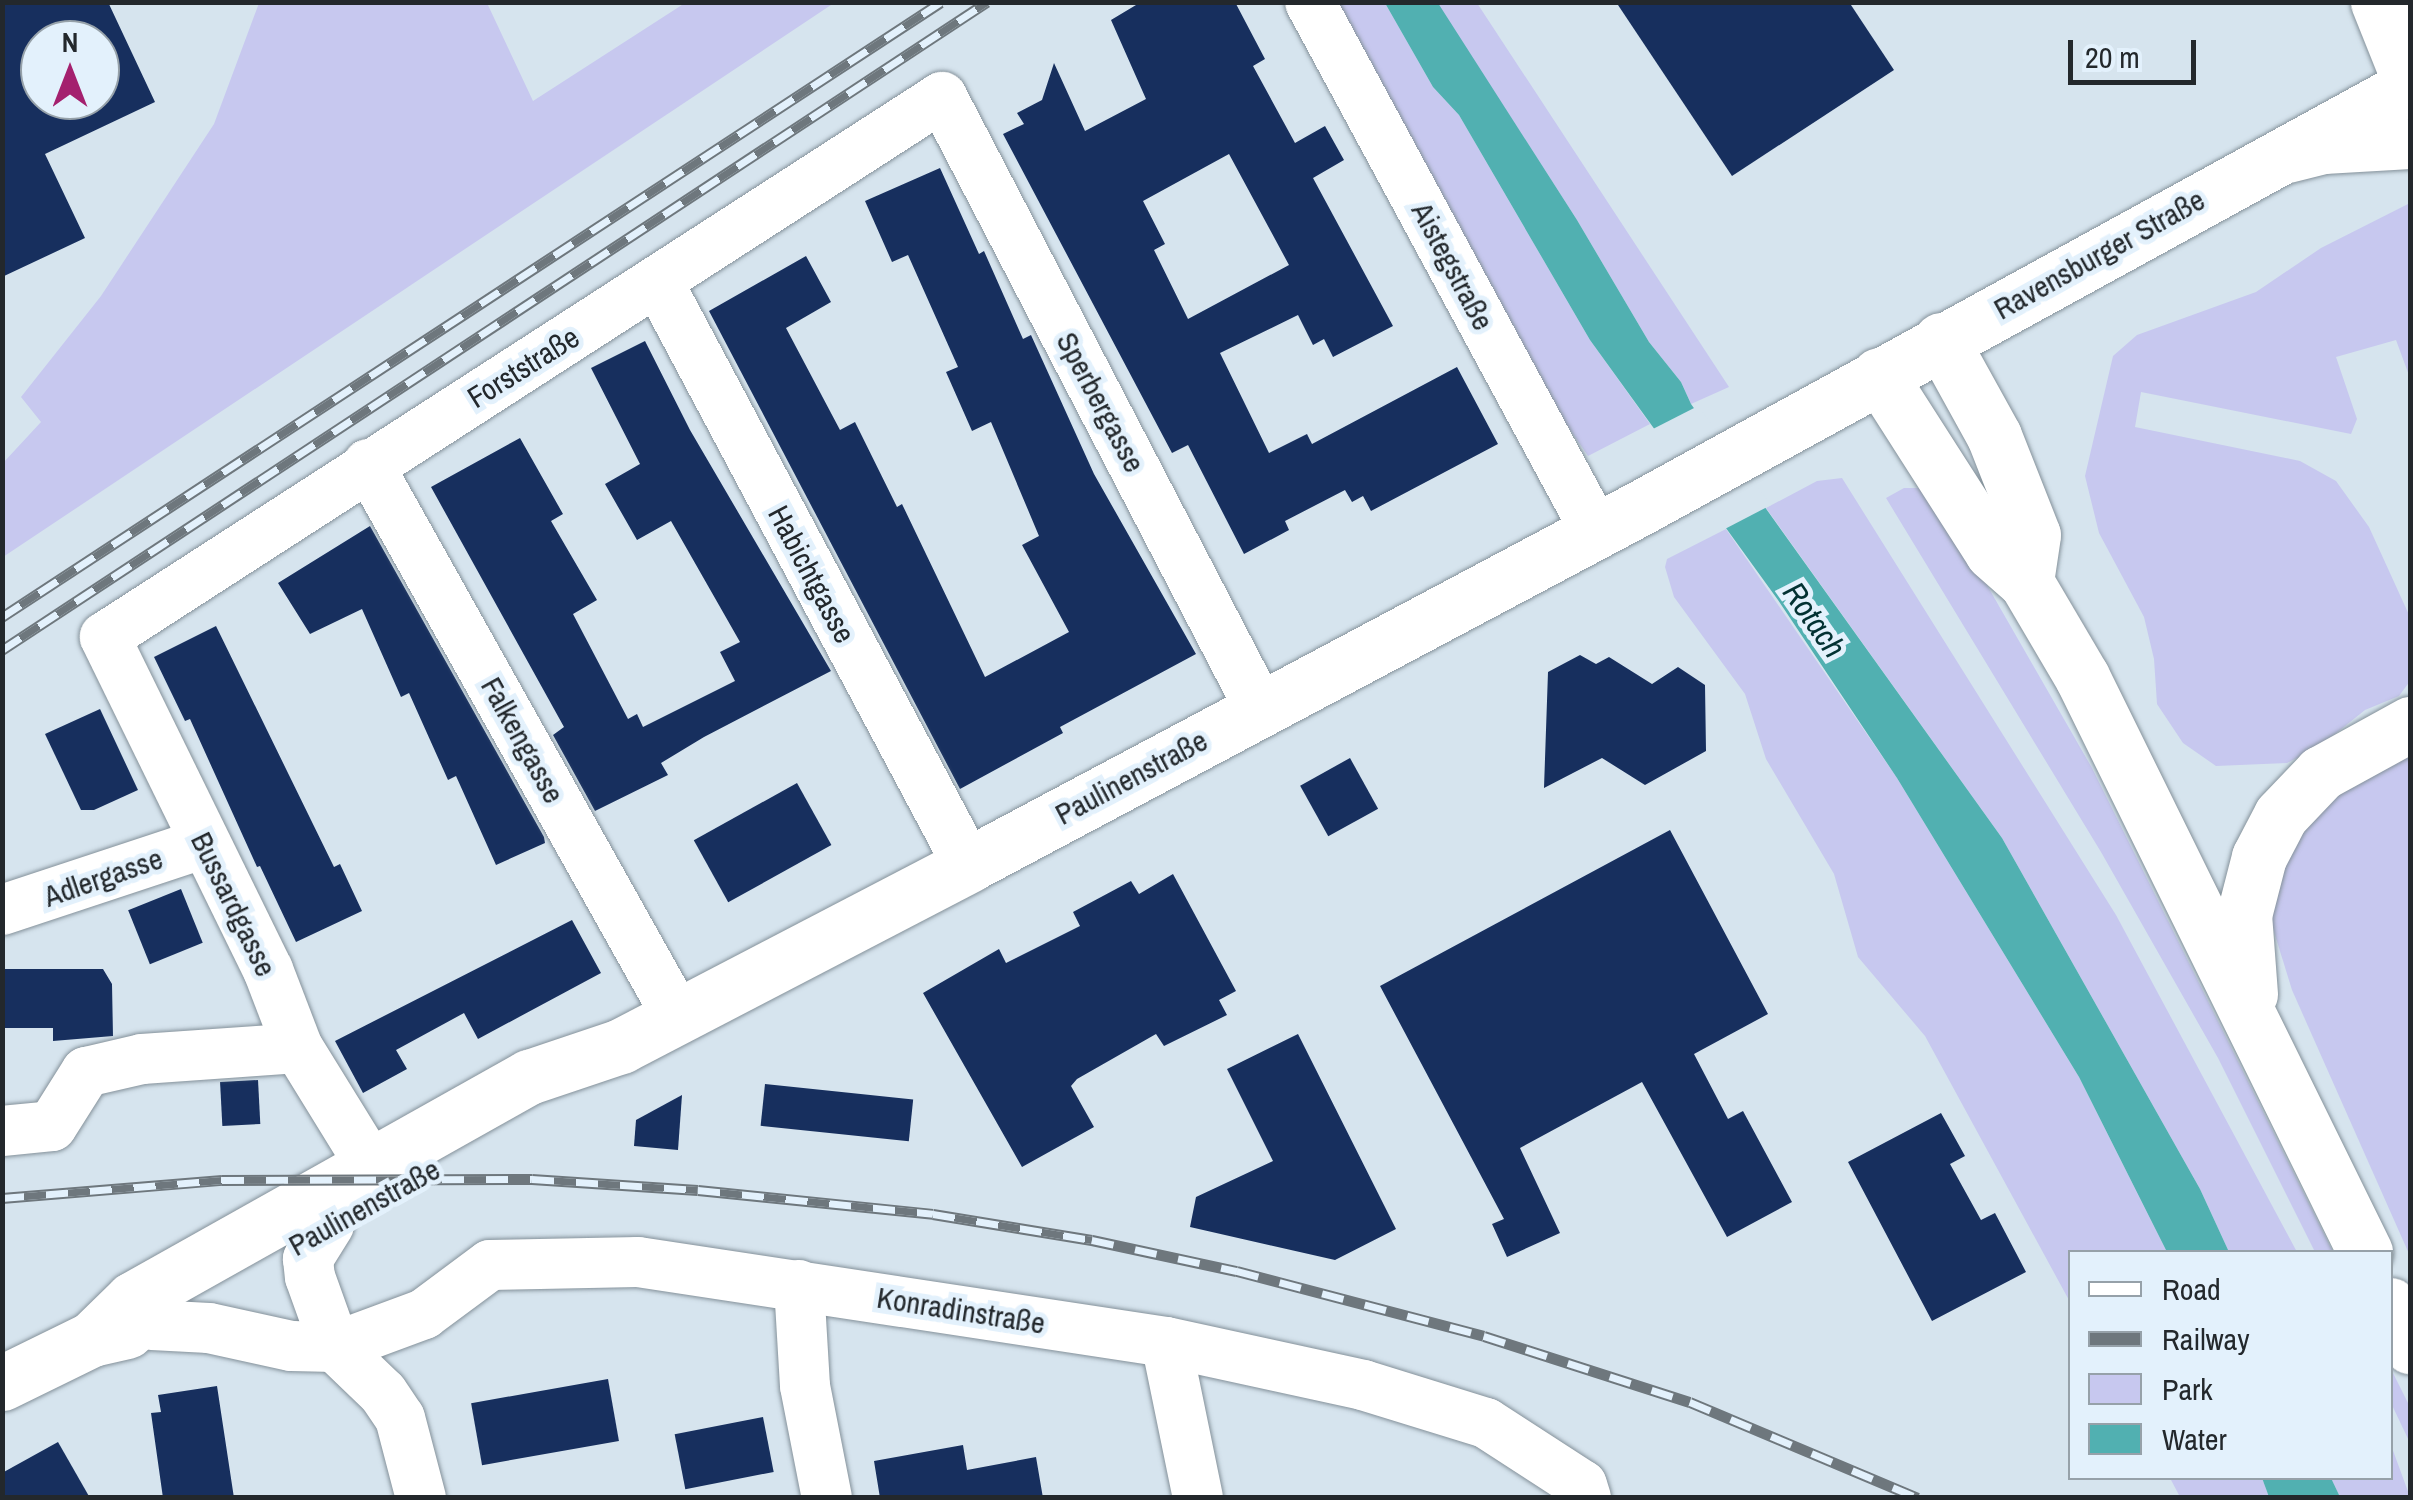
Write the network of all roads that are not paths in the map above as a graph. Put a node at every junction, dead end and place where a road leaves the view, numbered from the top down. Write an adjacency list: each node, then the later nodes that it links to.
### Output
1 (1310, 2): 11 (street, Aistegstraße)
2 (2378, 2): 3 (main road)
3 (2410, 84): 6 (main road, Ravensburger Straße)
4 (942, 97): 7 (street, Forststraße); 14 (street, Sperbergasse)
5 (2410, 144): 6 (street)
6 (2264, 164): 8 (main road, Ravensburger Straße)
7 (658, 282): 10 (street, Forststraße); 17 (street, Habichtgasse)
8 (1941, 340): 9 (main road, Ravensburger Straße); 12 (main road)
9 (1879, 375): 11 (main road, Ravensburger Straße); 12 (main road)
10 (368, 464): 13 (street, Forststraße); 19 (street, Falkengasse)
11 (1618, 519): 14 (main road, Paulinenstraße)
12 (2026, 582): 20 (main road)
13 (105, 637): 16 (street, Bussardgasse)
14 (1258, 707): 17 (main road, Paulinenstraße)
15 (2410, 724): 20 (main road)
16 (204, 843): 18 (street, Adlergasse); 22 (street, Bussardgasse)
17 (968, 865): 19 (main road, Paulinenstraße)
18 (2, 910)
19 (677, 1016): 21 (main road, Paulinenstraße)
20 (2254, 1027): 26 (main road)
21 (621, 1046): 24 (main road, Paulinenstraße); 25 (main road, Paulinenstraße)
22 (298, 1048): 23 (street); 24 (street, Bussardgasse)
23 (2, 1131)
24 (372, 1166): 30 (main road, Paulinenstraße)
25 (328, 1225): 29 (main road, Paulinenstraße); 33 (street)
26 (2364, 1250)
27 (800, 1285): 31 (street, Konradinstraße); 33 (street, Konradinstraße); 37 (street)
28 (2393, 1311): 32 (main road)
29 (152, 1325): 30 (main road, Paulinenstraße); 33 (street)
30 (92, 1339): 34 (main road, Paulinenstraße)
31 (1166, 1342): 35 (street, Konradinstraße); 38 (street)
32 (2410, 1346)
33 (335, 1347): 36 (street)
34 (2, 1383)
35 (1584, 1491)
36 (420, 1498)
37 (827, 1498)
38 (1198, 1498)

